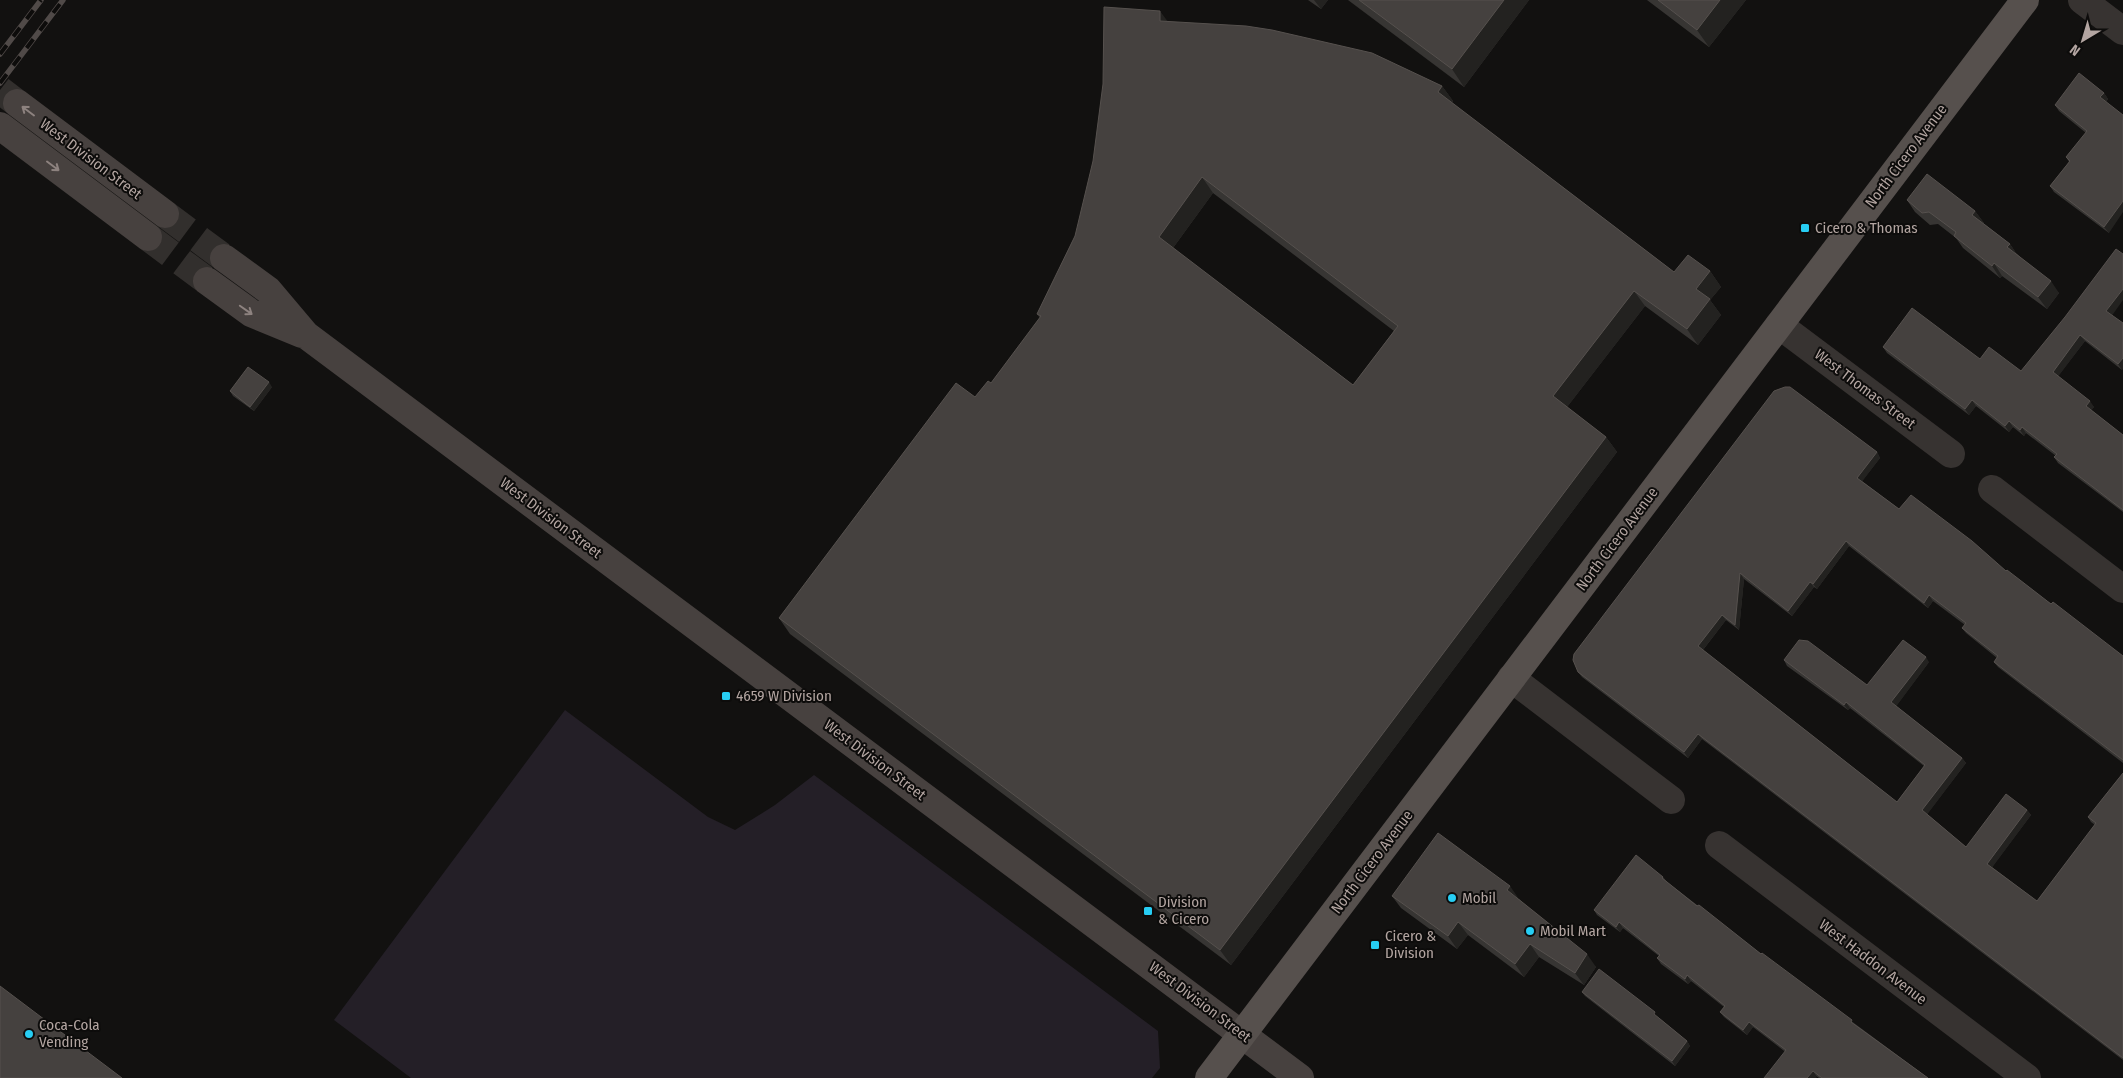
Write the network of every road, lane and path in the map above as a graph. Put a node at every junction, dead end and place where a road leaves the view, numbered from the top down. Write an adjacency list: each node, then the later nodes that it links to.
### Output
1 (2024, 0): 10 (main road, North Cicero Avenue)
2 (2082, 0): 3 (street)
3 (2123, 31)
4 (18, 103): 6 (main road, West Division Street, one-way to 4)
5 (0, 126): 7 (main road, West Division Street, one-way to 7)
6 (165, 214)
7 (148, 237)
8 (224, 258): 11 (main road, West Division Street)
9 (207, 280): 11 (main road, West Division Street, one-way to 11)
10 (1779, 325): 12 (street, West Thomas Street); 15 (main road, North Cicero Avenue)
11 (306, 336): 18 (main road, West Division Street)
12 (1951, 454)
13 (1992, 489): 14 (street)
14 (2123, 589)
15 (1511, 678): 16 (street); 18 (main road, North Cicero Avenue)
16 (1671, 800)
17 (1719, 845): 21 (street, West Haddon Avenue)
18 (1242, 1034): 19 (main road, North Cicero Avenue); 20 (main road, West Division Street)
19 (1209, 1078)
20 (1300, 1078)
21 (2027, 1078)

